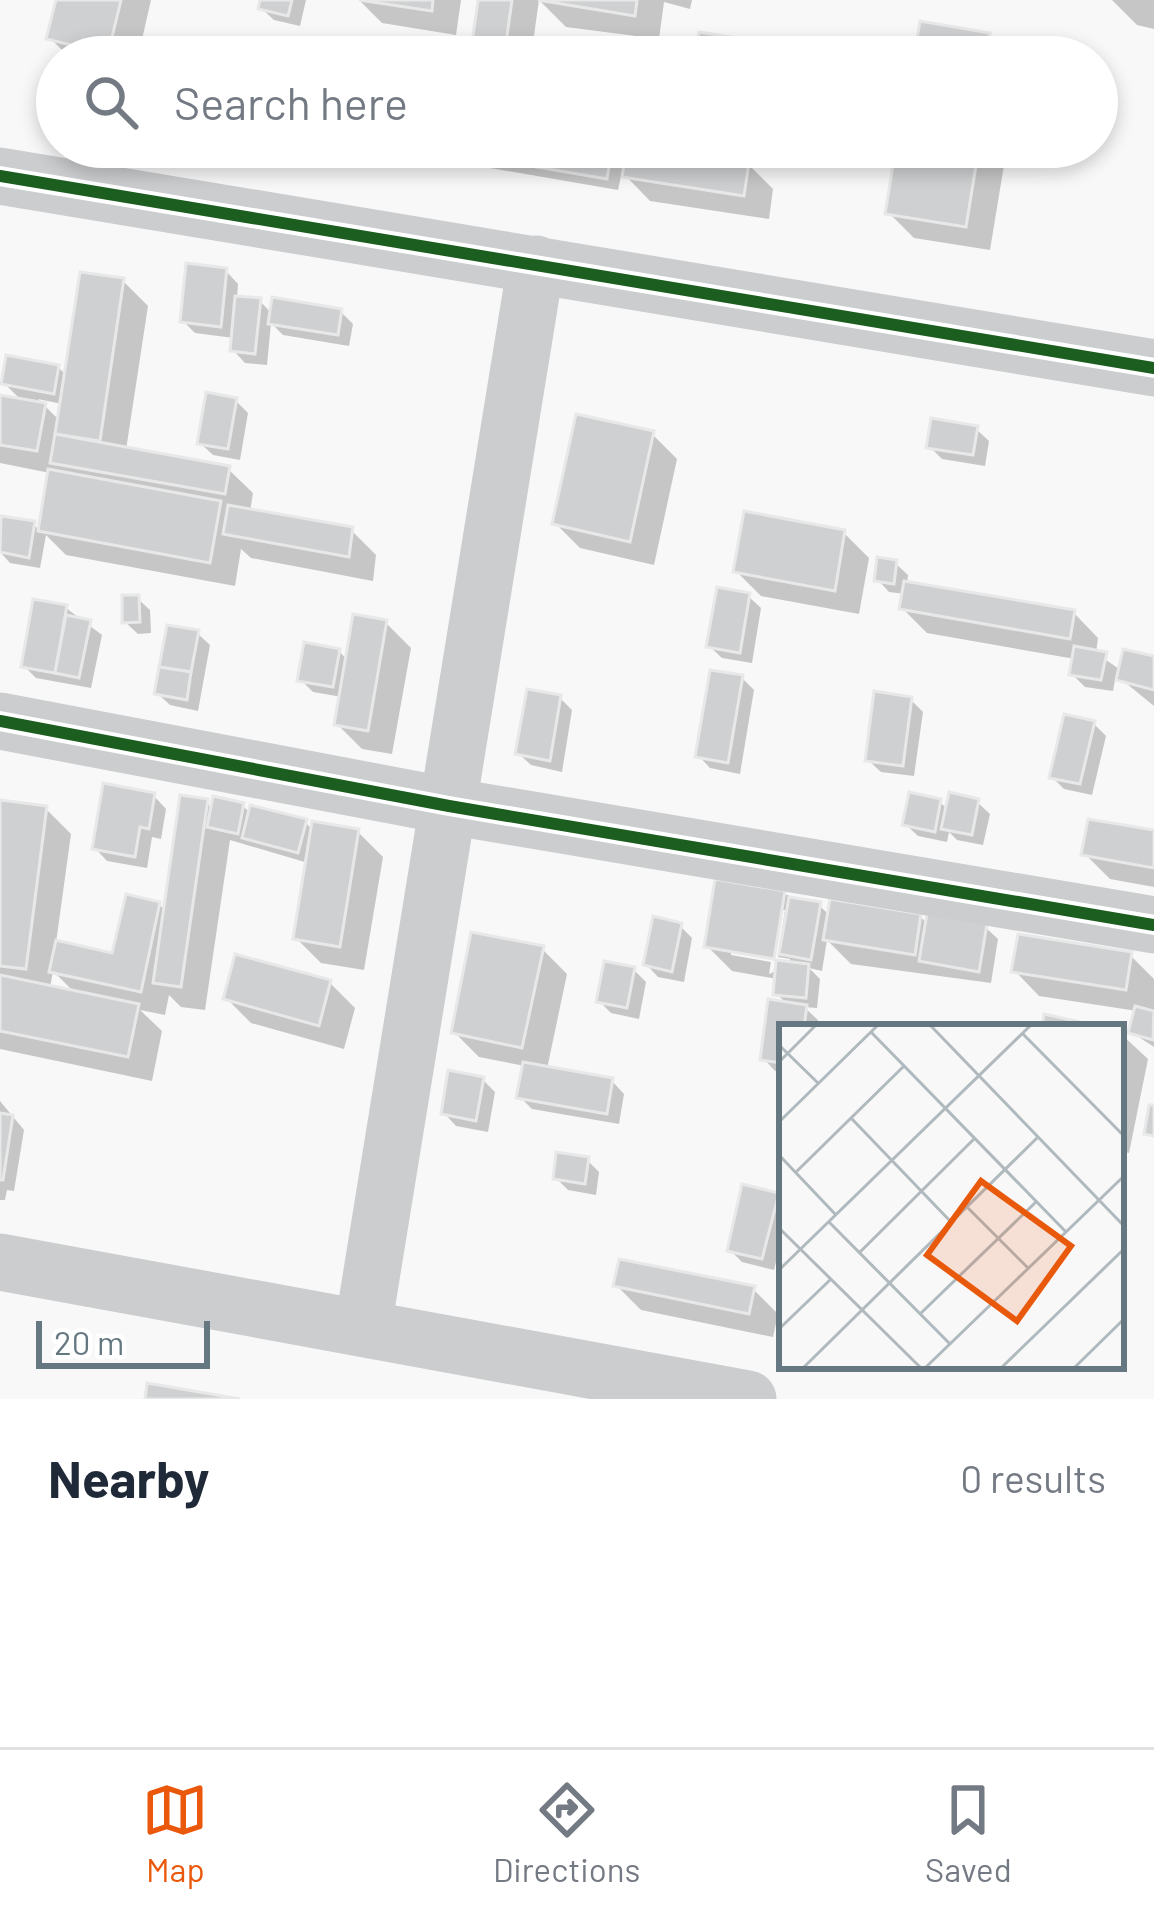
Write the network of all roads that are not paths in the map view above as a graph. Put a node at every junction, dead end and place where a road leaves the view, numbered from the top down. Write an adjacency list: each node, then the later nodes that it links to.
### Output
1 (0, 176): 2 (street)
2 (536, 264): 3 (street); 5 (street)
3 (1154, 368)
4 (0, 721): 5 (street)
5 (449, 806): 6 (street); 8 (street)
6 (1154, 926)
7 (0, 1262): 8 (street)
8 (363, 1327): 9 (street)
9 (635, 1389): 10 (street)
10 (748, 1399)

